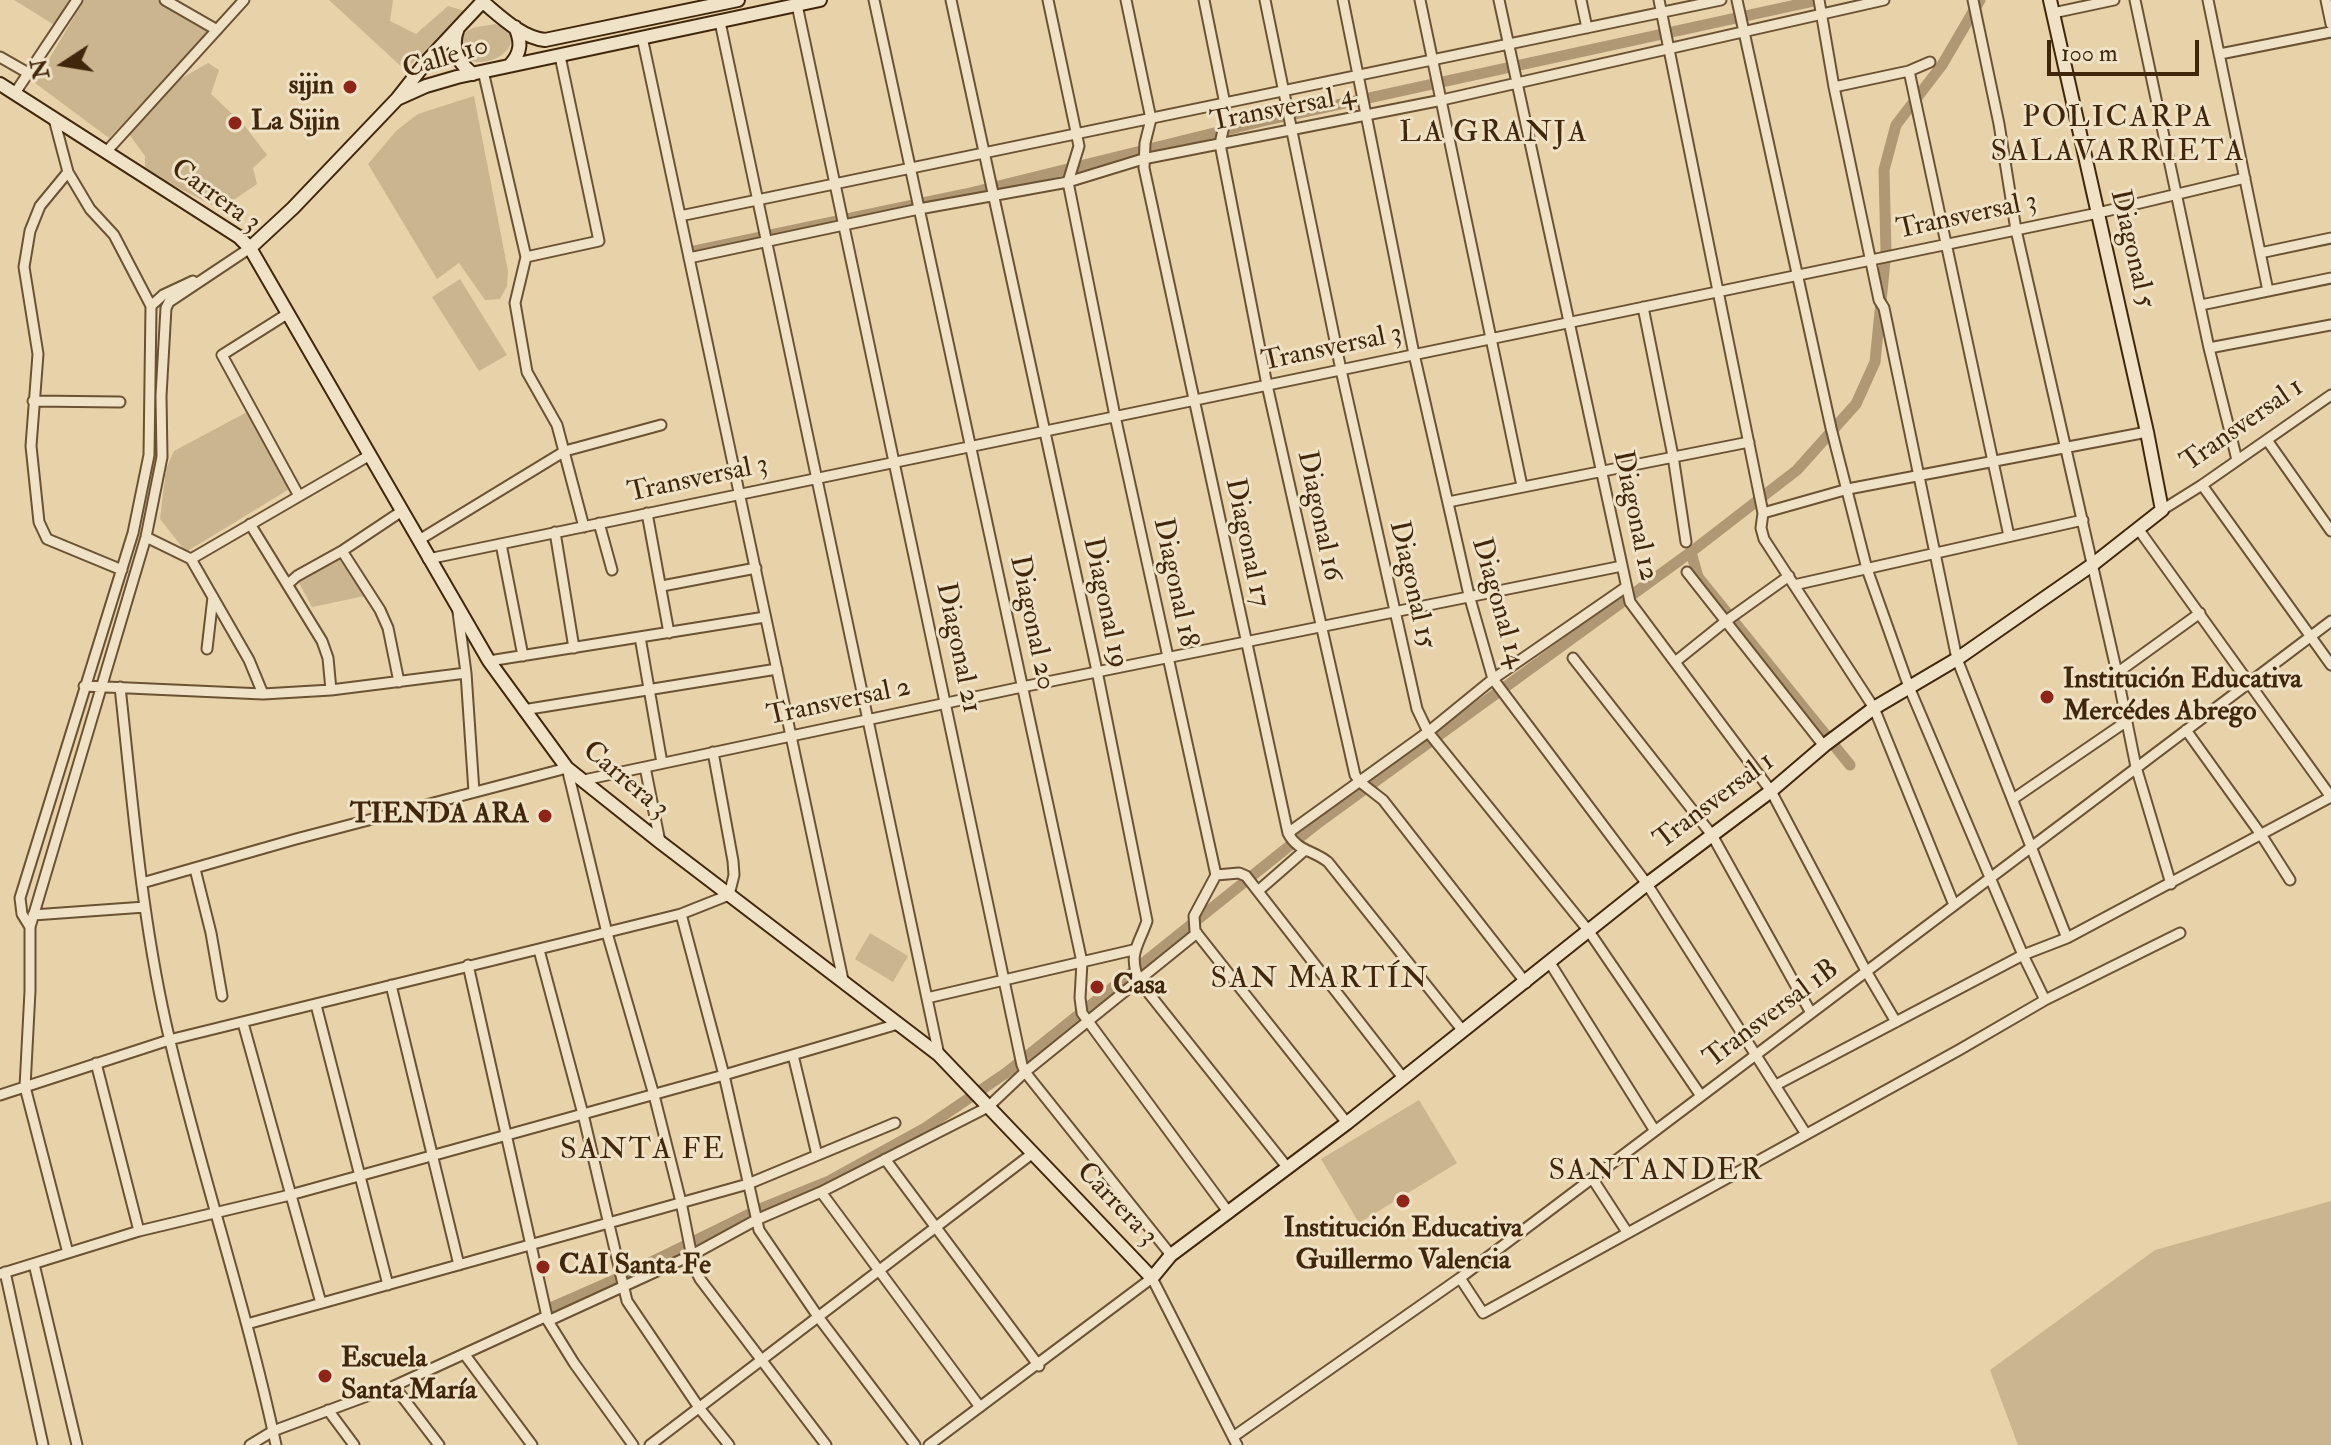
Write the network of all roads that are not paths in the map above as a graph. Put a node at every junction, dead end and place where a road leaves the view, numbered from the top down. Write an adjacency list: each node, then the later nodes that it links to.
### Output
1 (77, 0): 50 (street)
2 (165, 0): 37 (street)
3 (244, 0): 37 (street)
4 (738, 0): 25 (street)
5 (820, 0): 27 (street, Calle 10)
6 (874, 0): 69 (street, Diagonal 20)
7 (951, 0): 67 (street, Diagonal 19)
8 (1048, 0): 64 (street)
9 (1126, 0): 62 (street, Diagonal 17)
10 (1204, 0): 59 (street, Diagonal 16)
11 (1265, 0): 55 (street, Diagonal 15)
12 (1343, 0): 51 (street, Diagonal 14)
13 (1420, 0): 45 (street)
14 (1499, 0): 41 (street, Diagonal 12)
15 (1581, 0): 35 (street)
16 (1659, 0): 30 (street)
17 (1721, 0): 30 (street)
18 (1884, 0): 28 (street, Transversal 4)
19 (1973, 0): 81 (street)
20 (2114, 0): 29 (street)
21 (2135, 0): 75 (street)
22 (2208, 0): 42 (street)
23 (2326, 0): 32 (street)
24 (482, 1): 33 (street, Calle 10); 34 (street)
25 (716, 2): 34 (street)
26 (1738, 3): 36 (street)
27 (797, 5): 31 (street, Calle 10); 73 (street, Diagonal 21)
28 (1820, 6): 36 (street, Transversal 4); 54 (street)
29 (2052, 6): 78 (street, Diagonal 5)
30 (1662, 16): 35 (street); 40 (street)
31 (720, 22): 39 (street, Calle 10); 76 (street)
32 (2331, 24)
33 (460, 25): 49 (street); 58 (street, Calle 10)
34 (515, 27): 47 (street)
35 (1587, 28): 41 (street)
36 (1743, 28): 40 (street, Transversal 4); 91 (street)
37 (217, 30): 66 (street)
38 (2331, 32): 42 (street)
39 (642, 37): 43 (street, Calle 10); 79 (street)
40 (1668, 44): 52 (street, Transversal 4); 93 (street)
41 (1509, 47): 45 (street); 52 (street, Diagonal 12)
42 (2220, 54): 72 (street)
43 (560, 56): 47 (street, Calle 10); 87 (street)
44 (0, 57): 50 (street)
45 (1433, 60): 51 (street); 57 (street)
46 (1930, 62): 48 (street)
47 (510, 65): 49 (street, Calle 10)
48 (1909, 71): 54 (street); 84 (street)
49 (478, 72): 58 (street, Calle 10); 87 (street)
50 (28, 73): 56 (street)
51 (1359, 76): 55 (street); 60 (street, Diagonal 14)
52 (1516, 79): 57 (street, Transversal 4); 99 (street, Diagonal 12)
53 (0, 84): 56 (street, Carrera 3)
54 (1834, 87): 89 (street)
55 (1285, 91): 59 (street); 63 (street, Diagonal 15)
56 (15, 93): 61 (street, Carrera 3)
57 (1442, 97): 60 (street, Transversal 4); 101 (street)
58 (397, 99): 85 (street, Calle 10)
59 (1225, 104): 62 (street); 65 (street, Diagonal 16)
60 (1367, 113): 63 (street, Transversal 4); 103 (street, Diagonal 14)
61 (54, 119): 66 (street, Carrera 3); 70 (street)
62 (1151, 119): 64 (street); 68 (street, Diagonal 17)
63 (1291, 124): 65 (street, Transversal 4); 104 (street, Diagonal 15)
64 (1076, 135): 67 (street); 71 (street)
65 (1221, 141): 68 (street, Transversal 4); 105 (street, Diagonal 16)
66 (106, 152): 85 (street, Carrera 3)
67 (985, 154): 69 (street); 74 (street, Diagonal 19)
68 (1144, 156): 71 (street, Transversal 4); 108 (street, Diagonal 17)
69 (910, 169): 73 (street); 77 (street, Diagonal 20)
70 (68, 172): 96 (street); 107 (street)
71 (1068, 178): 74 (street, Transversal 4); 110 (street, Diagonal 18)
72 (2245, 178): 75 (street, Transversal 3); 86 (street)
73 (835, 185): 76 (street); 80 (street, Diagonal 21)
74 (994, 194): 77 (street, Transversal 4); 112 (street, Diagonal 19)
75 (2176, 194): 78 (street, Transversal 3); 95 (street)
76 (758, 201): 79 (street); 83 (street)
77 (918, 208): 80 (street, Transversal 4); 116 (street, Diagonal 20)
78 (2098, 213): 81 (street, Transversal 3); 113 (street, Diagonal 5)
79 (680, 216): 88 (street)
80 (843, 224): 83 (street, Transversal 4); 122 (street, Diagonal 21)
81 (2016, 230): 84 (street, Transversal 3); 117 (street)
82 (2331, 238): 86 (street)
83 (766, 239): 88 (street, Transversal 4); 126 (street)
84 (1947, 244): 89 (street, Transversal 3); 123 (street)
85 (250, 248): 90 (street, Calle 10); 98 (street, Carrera 3)
86 (2260, 253): 94 (street)
87 (526, 257): 118 (street)
88 (689, 258): 130 (street)
89 (1874, 259): 91 (street, Transversal 3); 125 (street)
90 (226, 265): 96 (street); 145 (street)
91 (1797, 275): 93 (street, Transversal 3); 129 (street)
92 (2331, 278): 94 (street)
93 (1718, 291): 97 (street, Transversal 3); 115 (street)
94 (2268, 291): 95 (street)
95 (2201, 305): 102 (street)
96 (151, 306): 157 (street)
97 (1643, 307): 99 (street, Transversal 3); 120 (street)
98 (287, 314): 119 (street, Carrera 3); 131 (street)
99 (1569, 322): 101 (street, Transversal 3); 124 (street, Diagonal 12)
100 (2331, 325): 102 (street)
101 (1492, 338): 103 (street, Transversal 3); 128 (street)
102 (2209, 348): 121 (street)
103 (1414, 354): 104 (street, Transversal 3); 132 (street, Diagonal 14)
104 (1341, 370): 105 (street, Transversal 3); 167 (street, Diagonal 15)
105 (1267, 385): 108 (street, Transversal 3); 172 (street, Diagonal 16)
106 (2331, 395): 114 (street, Transversal 1)
107 (33, 401): 109 (street); 157 (street)
108 (1192, 401): 110 (street, Transversal 3); 176 (street, Diagonal 17)
109 (120, 402)
110 (1115, 416): 112 (street, Transversal 3); 180 (street, Diagonal 18)
111 (661, 425): 118 (street)
112 (1045, 431): 116 (street, Transversal 3); 187 (street, Diagonal 19)
113 (2147, 432): 117 (street); 133 (street, Diagonal 5)
114 (2267, 440): 121 (street, Transversal 1); 142 (street)
115 (1749, 442): 120 (street); 136 (street)
116 (970, 446): 122 (street, Transversal 3); 196 (street, Diagonal 20)
117 (2066, 447): 123 (street); 137 (street)
118 (565, 451): 140 (street); 146 (street)
119 (370, 455): 131 (street); 134 (street, Carrera 3)
120 (1673, 456): 124 (street); 147 (street)
121 (2237, 460): 127 (street, Transversal 1)
122 (895, 462): 126 (street, Transversal 3); 201 (street, Diagonal 21)
123 (1994, 462): 125 (street); 144 (street)
124 (1601, 470): 128 (street); 154 (street, Diagonal 12)
125 (1919, 475): 129 (street); 150 (street)
126 (817, 478): 130 (street, Transversal 3); 204 (street)
127 (2202, 485): 133 (street, Transversal 1); 174 (street)
128 (1522, 486): 132 (street)
129 (1848, 489): 136 (street); 156 (street)
130 (739, 494): 135 (street, Transversal 3); 155 (street)
131 (299, 496): 139 (street)
132 (1448, 502): 164 (street, Diagonal 14)
133 (2162, 510): 141 (street, Transversal 1)
134 (402, 511): 146 (street, Carrera 3); 149 (street)
135 (647, 513): 138 (street, Transversal 3); 162 (street)
136 (1763, 513): 160 (street)
137 (2083, 520): 144 (street); 153 (street)
138 (599, 523): 140 (street, Transversal 3); 158 (street)
139 (250, 524): 151 (street); 161 (street)
140 (584, 527): 143 (street, Transversal 3)
141 (2139, 530): 153 (street, Transversal 1); 168 (street)
142 (2331, 531)
143 (555, 532): 148 (street, Transversal 3); 177 (street)
144 (2009, 536): 150 (street)
145 (146, 537): 151 (street); 194 (street)
146 (419, 540): 152 (street, Carrera 3)
147 (1686, 542)
148 (501, 544): 152 (street, Transversal 3); 179 (street)
149 (342, 551): 161 (street); 190 (street)
150 (1935, 553): 156 (street); 182 (street)
151 (191, 559): 165 (street)
152 (428, 559): 166 (street, Carrera 3)
153 (2092, 565): 182 (street, Transversal 1); 189 (street)
154 (1622, 566): 163 (street, Diagonal 12); 164 (street, Transversal 2)
155 (756, 568): 162 (street); 169 (street)
156 (1867, 569): 160 (street); 197 (street)
157 (122, 570): 193 (street)
158 (612, 570)
159 (1687, 572): 171 (street)
160 (1791, 581): 171 (street); 202 (street)
161 (288, 584): 199 (street)
162 (662, 586): 173 (street)
163 (1628, 594): 184 (street, Diagonal 12); 192 (street)
164 (1469, 595): 167 (street, Transversal 2); 192 (street, Diagonal 14)
165 (213, 597): 178 (street); 200 (street)
166 (457, 609): 183 (street, Carrera 3); 188 (street)
167 (1394, 611): 172 (street, Transversal 2); 207 (street, Diagonal 15)
168 (2200, 613): 189 (street); 191 (street)
169 (765, 617): 173 (street); 186 (street)
170 (2331, 621): 174 (street, Transversal 1B)
171 (1726, 622): 184 (street); 209 (street)
172 (1320, 626): 176 (street, Transversal 2); 216 (street, Diagonal 16)
173 (669, 633): 175 (street)
174 (2310, 636): 185 (street); 191 (street, Transversal 1B)
175 (640, 637): 177 (street); 198 (street)
176 (1245, 642): 180 (street, Transversal 2); 222 (street, Diagonal 17)
177 (574, 648): 179 (street)
178 (207, 649)
179 (523, 656): 183 (street)
180 (1168, 658): 187 (street, Transversal 2); 228 (street, Diagonal 18)
181 (1573, 658): 221 (street)
182 (1957, 659): 197 (street, Transversal 1); 220 (street)
183 (489, 661): 203 (street, Carrera 3)
184 (1675, 662): 217 (street, Diagonal 12)
185 (2331, 665)
186 (777, 669): 198 (street); 208 (street)
187 (1097, 671): 196 (street, Transversal 2); 248 (street, Diagonal 19)
188 (466, 673): 190 (street); 218 (street)
189 (2117, 673): 205 (street)
190 (399, 682): 199 (street)
191 (2249, 682): 206 (street, Transversal 1B); 219 (street)
192 (1496, 684): 207 (street); 232 (street, Diagonal 14)
193 (84, 686): 194 (street); 238 (street)
194 (100, 687): 195 (street); 240 (street)
195 (120, 687): 200 (street); 231 (street)
196 (1022, 687): 201 (street, Transversal 2); 250 (street, Diagonal 20)
197 (1909, 687): 202 (street, Transversal 1); 229 (street)
198 (649, 689): 203 (street); 211 (street)
199 (331, 690): 200 (street)
200 (263, 694)
201 (946, 703): 204 (street, Transversal 2); 254 (street, Diagonal 21)
202 (1874, 708): 209 (street, Transversal 1); 236 (street)
203 (523, 710): 214 (street, Carrera 3)
204 (870, 720): 208 (street, Transversal 2); 260 (street)
205 (2127, 721): 213 (street); 220 (street)
206 (2186, 730): 213 (street, Transversal 1B); 223 (street)
207 (1430, 734): 216 (street); 242 (street, Diagonal 15)
208 (792, 737): 210 (street, Transversal 2); 256 (street)
209 (1825, 745): 217 (street, Transversal 1)
210 (713, 752): 211 (street, Transversal 2); 235 (street)
211 (662, 763): 212 (street, Transversal 2)
212 (645, 767): 215 (street, Transversal 2); 224 (street)
213 (2136, 767): 225 (street, Transversal 1B); 233 (street)
214 (567, 768): 215 (street, Carrera 3); 218 (street); 244 (street)
215 (584, 780): 224 (street, Carrera 3)
216 (1363, 784): 222 (street); 257 (street, Diagonal 16)
217 (1771, 791): 221 (street, Transversal 1); 253 (street, Diagonal 12)
218 (474, 792): 227 (street)
219 (2331, 797): 223 (street)
220 (2013, 799): 225 (street)
221 (1712, 835): 232 (street, Transversal 1); 263 (street)
222 (1289, 836): 226 (street, Diagonal 17)
223 (2262, 836): 230 (street); 233 (street)
224 (660, 842): 235 (street, Carrera 3)
225 (2032, 846): 229 (street, Transversal 1B); 246 (street)
226 (1302, 849): 234 (street); 268 (street, Diagonal 17)
227 (195, 869): 231 (street); 259 (street)
228 (1216, 875): 234 (street); 243 (street)
229 (1990, 877): 236 (street, Transversal 1B); 249 (street)
230 (2290, 880)
231 (142, 883): 237 (street)
232 (1647, 884): 242 (street, Transversal 1); 272 (street, Diagonal 14)
233 (2171, 884): 246 (street)
234 (1256, 889): 276 (street)
235 (729, 895): 239 (street); 256 (street, Carrera 3)
236 (1954, 905): 253 (street, Transversal 1B)
237 (145, 907): 240 (street); 269 (street)
238 (22, 914): 240 (street); 241 (street)
239 (681, 914): 244 (street); 275 (street)
240 (35, 915): 241 (street)
241 (30, 927): 278 (street)
242 (1588, 930): 251 (street, Transversal 1); 281 (street, Diagonal 15)
243 (1196, 932): 255 (street); 285 (street)
244 (607, 933): 247 (street); 280 (street)
245 (2180, 933): 261 (street)
246 (2067, 938): 249 (street)
247 (539, 950): 252 (street); 283 (street)
248 (1133, 950): 250 (street); 255 (street, Diagonal 19)
249 (2023, 955): 261 (street); 265 (street)
250 (1082, 962): 254 (street); 264 (street, Diagonal 20)
251 (1550, 963): 257 (street, Transversal 1); 286 (street)
252 (468, 965): 258 (street); 288 (street)
253 (1866, 971): 263 (street, Transversal 1B); 265 (street, Diagonal 12)
254 (1004, 979): 260 (street); 274 (street, Diagonal 21)
255 (1138, 979): 264 (street); 293 (street, Diagonal 19)
256 (843, 980): 267 (street, Carrera 3)
257 (1526, 983): 268 (street, Transversal 1)
258 (391, 985): 262 (street); 291 (street)
259 (222, 996)
260 (927, 998): 271 (street)
261 (2045, 1000): 287 (street)
262 (316, 1005): 266 (street); 294 (street)
263 (1811, 1013): 272 (street, Transversal 1B)
264 (1084, 1017): 274 (street); 301 (street, Diagonal 20)
265 (1896, 1022): 277 (street)
266 (243, 1023): 269 (street); 298 (street)
267 (898, 1024): 270 (street); 271 (street, Carrera 3)
268 (1463, 1031): 276 (street, Transversal 1)
269 (169, 1040): 273 (street); 300 (street)
270 (793, 1055): 275 (street); 290 (street)
271 (939, 1055): 282 (street, Carrera 3)
272 (1755, 1055): 277 (street, Diagonal 14); 281 (street, Transversal 1B)
273 (96, 1063): 278 (street); 305 (street)
274 (1023, 1069): 282 (street); 310 (street, Diagonal 21)
275 (724, 1075): 280 (street); 296 (street)
276 (1404, 1079): 285 (street, Transversal 1)
277 (1776, 1085): 287 (street, Diagonal 14)
278 (25, 1087): 279 (street); 308 (street)
279 (0, 1095)
280 (654, 1095): 283 (street); 299 (street)
281 (1701, 1096): 286 (street, Transversal 1B)
282 (986, 1104): 289 (street, Carrera 3); 292 (street)
283 (583, 1114): 288 (street); 303 (street)
284 (895, 1123): 290 (street)
285 (1347, 1123): 293 (street, Transversal 1)
286 (1655, 1131): 295 (street, Transversal 1B)
287 (1806, 1134): 306 (street)
288 (507, 1135): 291 (street); 307 (street)
289 (1033, 1153): 304 (street); 315 (street, Carrera 3)
290 (817, 1155): 296 (street)
291 (430, 1156): 294 (street); 312 (street)
292 (885, 1159): 297 (street); 304 (street)
293 (1287, 1167): 301 (street, Transversal 1)
294 (358, 1176): 298 (street); 317 (street)
295 (1592, 1178): 306 (street); 316 (street, Transversal 1B)
296 (748, 1184): 299 (street); 302 (street)
297 (821, 1192): 302 (street); 313 (street)
298 (290, 1195): 300 (street); 319 (street)
299 (681, 1202): 303 (street); 309 (street)
300 (216, 1211): 305 (street); 322 (street)
301 (1229, 1213): 310 (street, Transversal 1)
302 (756, 1218): 309 (street); 321 (street)
303 (609, 1222): 307 (street); 318 (street)
304 (937, 1227): 313 (street); 325 (street)
305 (139, 1231): 308 (street)
306 (1627, 1232): 316 (street)
307 (531, 1245): 312 (street); 320 (street)
308 (68, 1253): 311 (street)
309 (691, 1253): 318 (street); 324 (street)
310 (1171, 1255): 315 (street, Transversal 1)
311 (34, 1264): 314 (street); 333 (street)
312 (459, 1265): 317 (street)
313 (879, 1272): 321 (street); 327 (street)
314 (2, 1273): 332 (street)
315 (1152, 1278): 325 (street); 331 (street, Carrera 3)
316 (1460, 1278): 331 (street, Transversal 1B)
317 (388, 1285): 319 (street)
318 (622, 1286): 320 (street); 328 (street)
319 (321, 1303): 322 (street)
320 (547, 1315): 323 (street); 339 (street)
321 (819, 1318): 324 (street); 343 (street)
322 (247, 1324): 330 (street)
323 (465, 1355): 326 (street); 338 (street)
324 (762, 1361): 328 (street); 342 (street)
325 (1039, 1366): 327 (street)
326 (394, 1386): 329 (street); 337 (street)
327 (980, 1407): 344 (street)
328 (700, 1409): 340 (street); 341 (street)
329 (328, 1410): 330 (street); 336 (street)
330 (273, 1431): 334 (street); 335 (street)
331 (1235, 1441)
332 (43, 1445)
333 (77, 1445)
334 (250, 1445)
335 (276, 1445)
336 (354, 1445)
337 (439, 1445)
338 (532, 1445)
339 (633, 1445)
340 (650, 1445)
341 (729, 1445)
342 (826, 1445)
343 (915, 1445)
344 (929, 1445)

